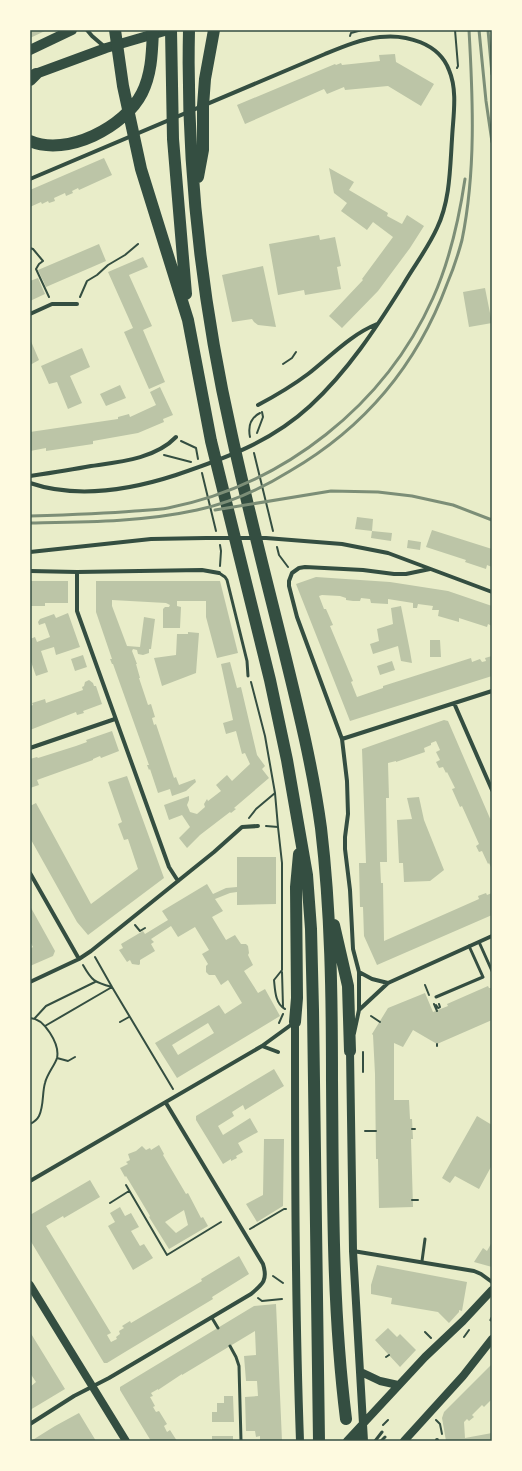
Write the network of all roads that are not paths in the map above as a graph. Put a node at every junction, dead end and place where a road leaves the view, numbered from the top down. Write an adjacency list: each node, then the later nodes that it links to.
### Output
1 (72, 30): 9 (main road)
2 (88, 30): 10 (street)
3 (115, 30): 18 (highway)
4 (153, 30): 13 (highway)
5 (168, 30): 10 (main road)
6 (171, 30): 18 (highway)
7 (189, 30): 15 (highway)
8 (214, 30): 15 (highway)
9 (55, 34): 11 (main road)
10 (106, 48): 12 (main road)
11 (30, 50)
12 (32, 77)
13 (30, 141)
14 (30, 179): 19 (street)
15 (195, 190): 41 (highway)
16 (77, 304): 17 (street)
17 (30, 314)
18 (188, 320): 38 (highway)
19 (378, 324): 20 (street); 23 (street)
20 (258, 405)
21 (176, 437): 22 (street)
22 (30, 476)
23 (30, 483)
24 (30, 552): 25 (street)
25 (430, 569): 29 (street); 34 (street)
26 (30, 571): 27 (street)
27 (77, 572): 28 (street); 33 (street)
28 (219, 573): 30 (lane)
29 (492, 592)
30 (248, 676)
31 (492, 691): 32 (street)
32 (454, 703): 34 (street); 36 (street)
33 (115, 719): 35 (street); 40 (street)
34 (342, 738): 47 (street)
35 (30, 748)
36 (492, 790)
37 (258, 826): 40 (street)
38 (301, 839): 52 (highway); 79 (highway)
39 (30, 873): 45 (street)
40 (178, 881): 45 (street)
41 (327, 892): 54 (highway); 71 (highway)
42 (492, 936): 43 (street)
43 (479, 942): 44 (street); 46 (lane)
44 (469, 946): 49 (street); 50 (lane)
45 (79, 959): 48 (street)
46 (492, 971)
47 (359, 972): 49 (street); 51 (street)
48 (30, 982)
49 (388, 983): 51 (street)
50 (436, 998)
51 (360, 1010): 54 (street)
52 (295, 1022): 53 (street); 78 (main road)
53 (262, 1046): 55 (street); 56 (street)
54 (350, 1050): 59 (main road)
55 (278, 1052)
56 (166, 1103): 57 (street); 64 (street)
57 (30, 1181)
58 (425, 1239): 60 (lane)
59 (353, 1251): 60 (street); 68 (main road)
60 (422, 1262): 61 (street)
61 (492, 1282)
62 (30, 1285): 70 (main road)
63 (492, 1290): 69 (main road)
64 (212, 1318): 65 (lane); 70 (street)
65 (218, 1328)
66 (492, 1339): 85 (main road)
67 (230, 1346): 77 (lane)
68 (361, 1372): 69 (main road); 72 (main road)
69 (398, 1385): 72 (main road)
70 (92, 1386): 73 (street); 76 (main road)
71 (346, 1419)
72 (364, 1422): 80 (main road); 81 (main road); 82 (main road)
73 (30, 1424)
74 (382, 1432): 83 (lane)
75 (385, 1437): 84 (lane)
76 (126, 1441)
77 (241, 1441)
78 (300, 1441)
79 (319, 1441)
80 (347, 1441)
81 (356, 1441)
82 (364, 1441)
83 (375, 1441)
84 (381, 1441)
85 (404, 1441)

